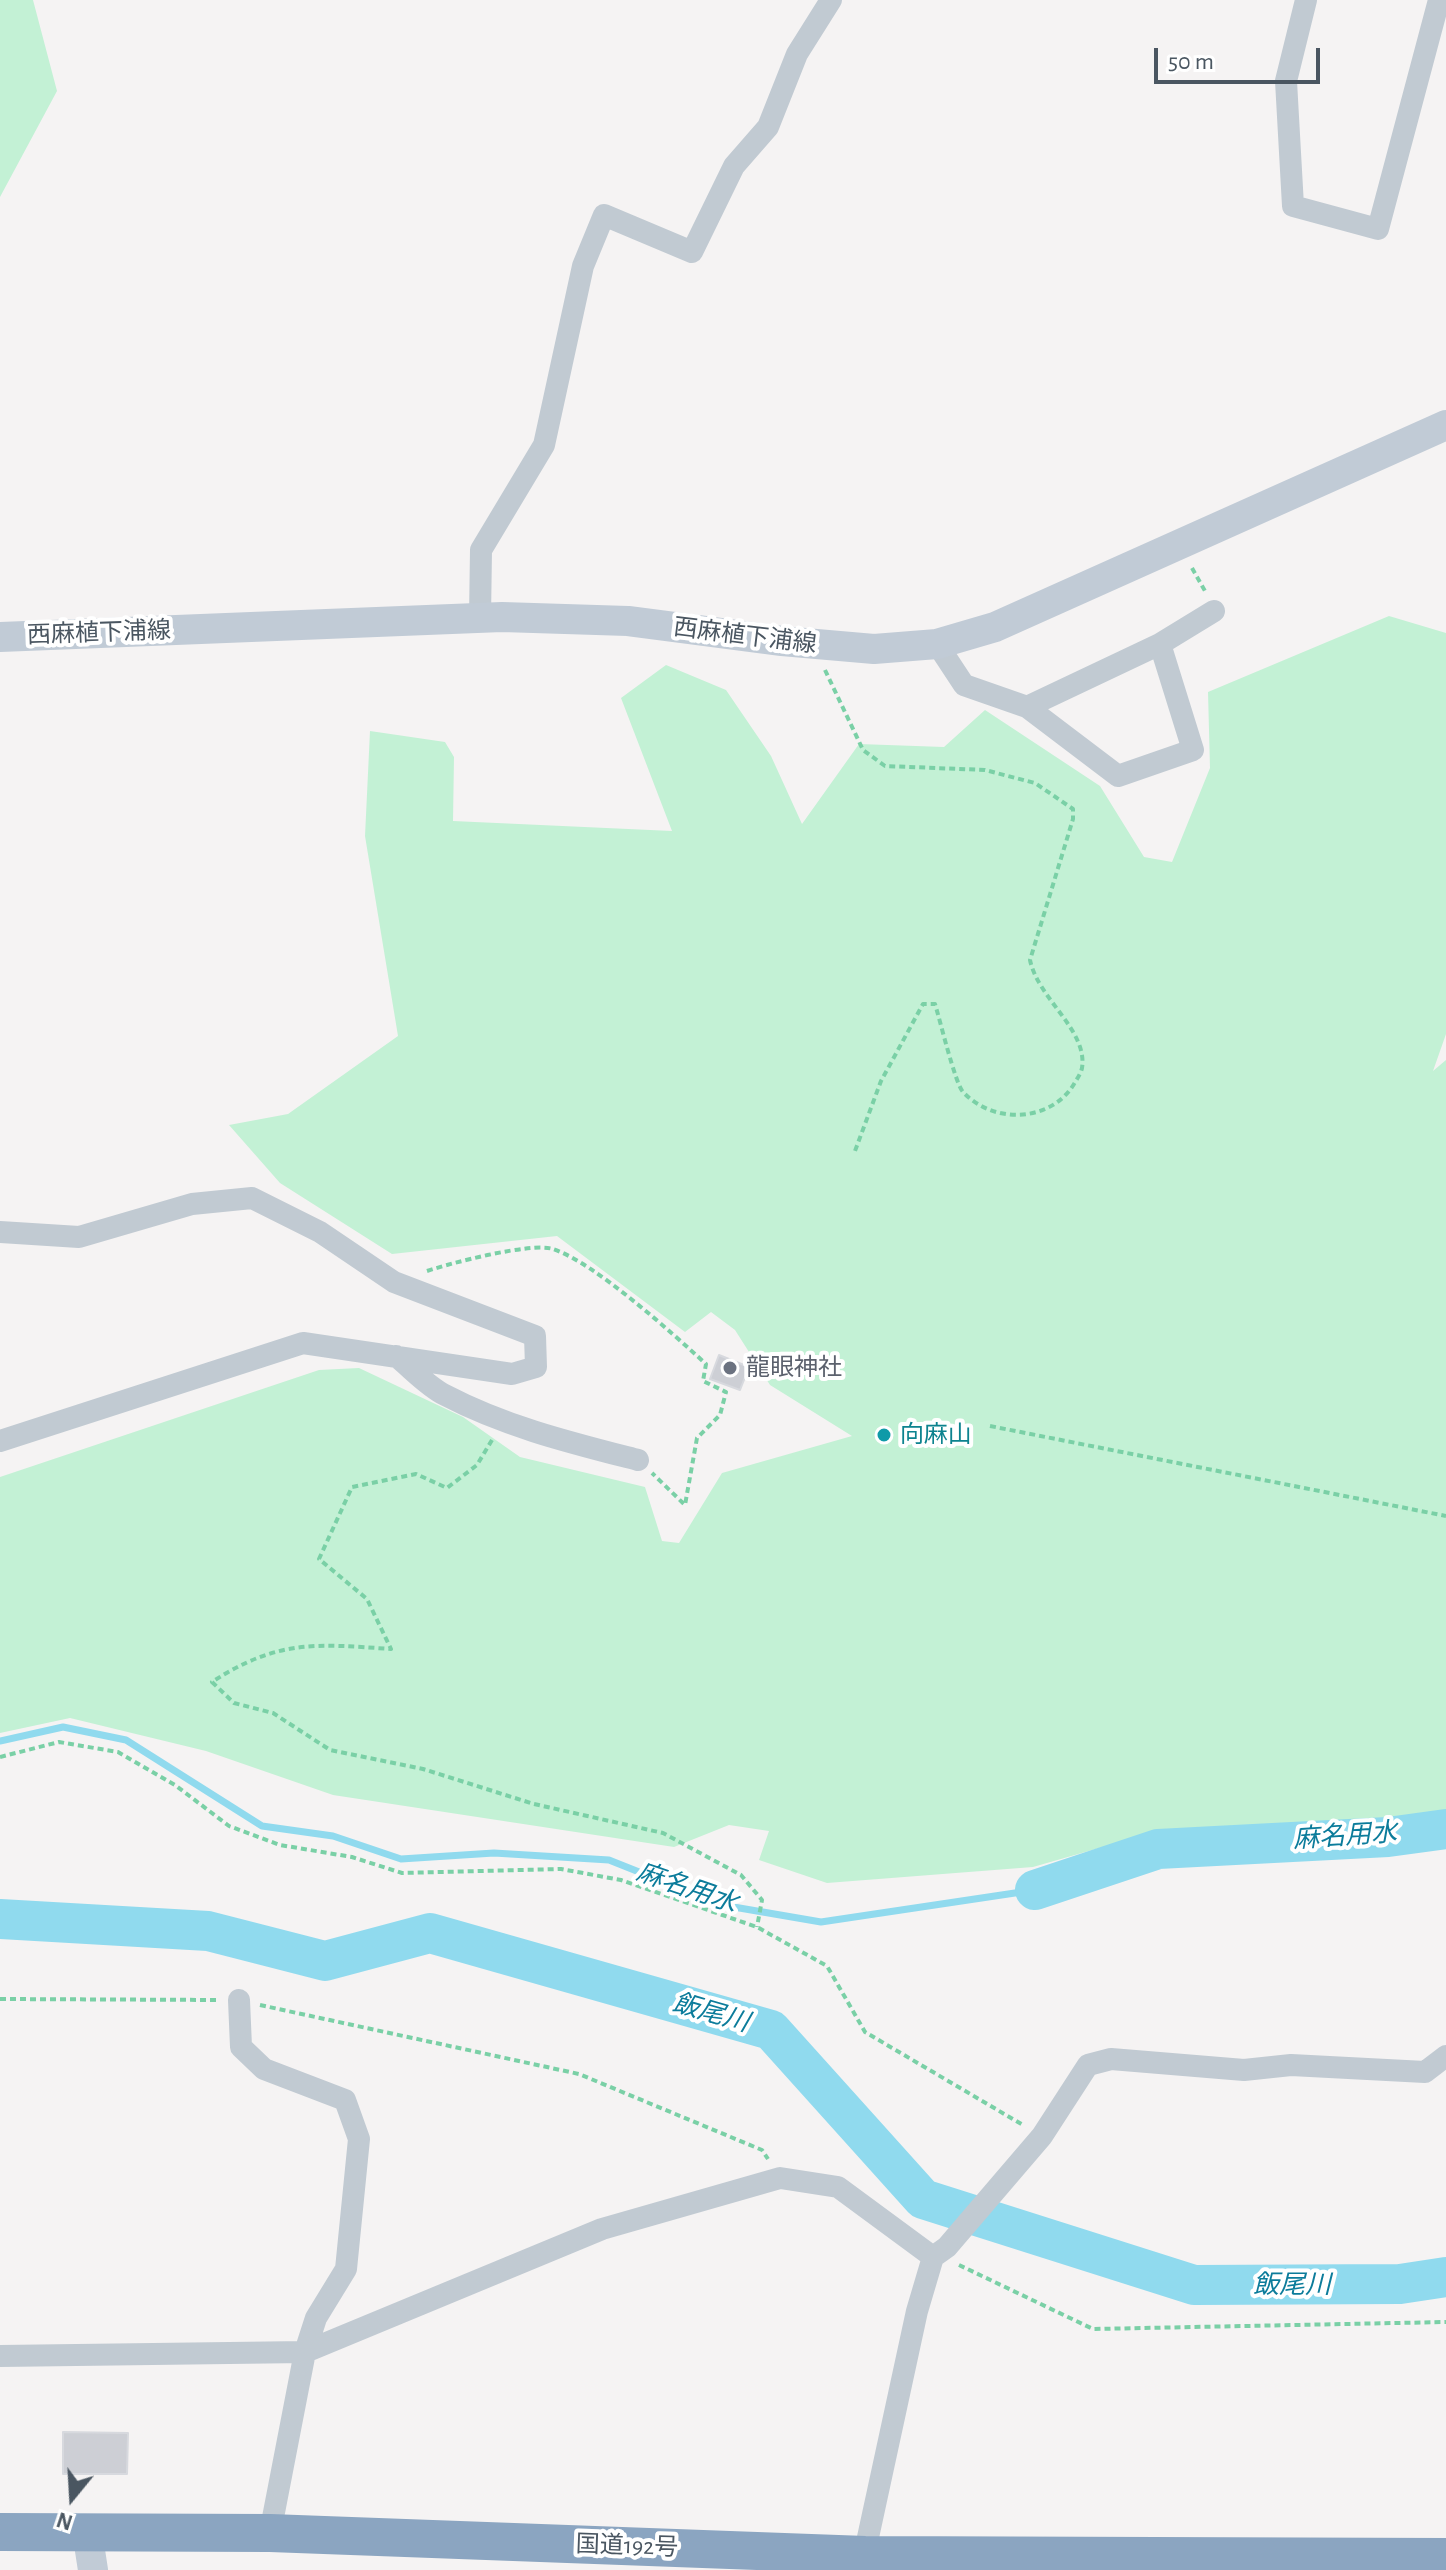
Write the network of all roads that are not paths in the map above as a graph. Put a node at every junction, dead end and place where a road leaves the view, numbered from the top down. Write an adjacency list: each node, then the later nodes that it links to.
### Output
1 (831, 0): 6 (street)
2 (1306, 0): 3 (street)
3 (1439, 0)
4 (1446, 425): 8 (main road, 西麻植下浦線)
5 (1214, 611): 9 (street)
6 (480, 618): 7 (main road, 西麻植下浦線); 8 (main road, 西麻植下浦線)
7 (0, 637)
8 (937, 644): 10 (street)
9 (1160, 644): 10 (street); 10 (street)
10 (1027, 707)
11 (0, 1232): 12 (street)
12 (396, 1356): 13 (street); 14 (street)
13 (0, 1441)
14 (638, 1460)
15 (239, 2000): 18 (street)
16 (1446, 2056): 17 (street)
17 (940, 2252): 18 (street); 24 (street)
18 (305, 2352): 19 (street); 22 (street)
19 (0, 2356)
20 (87, 2531): 21 (highway, 国道192号); 22 (highway, 国道192号); 25 (main road)
21 (0, 2532)
22 (270, 2533): 24 (highway, 国道192号)
23 (1446, 2557): 24 (highway, 国道192号)
24 (863, 2562)
25 (93, 2570)

